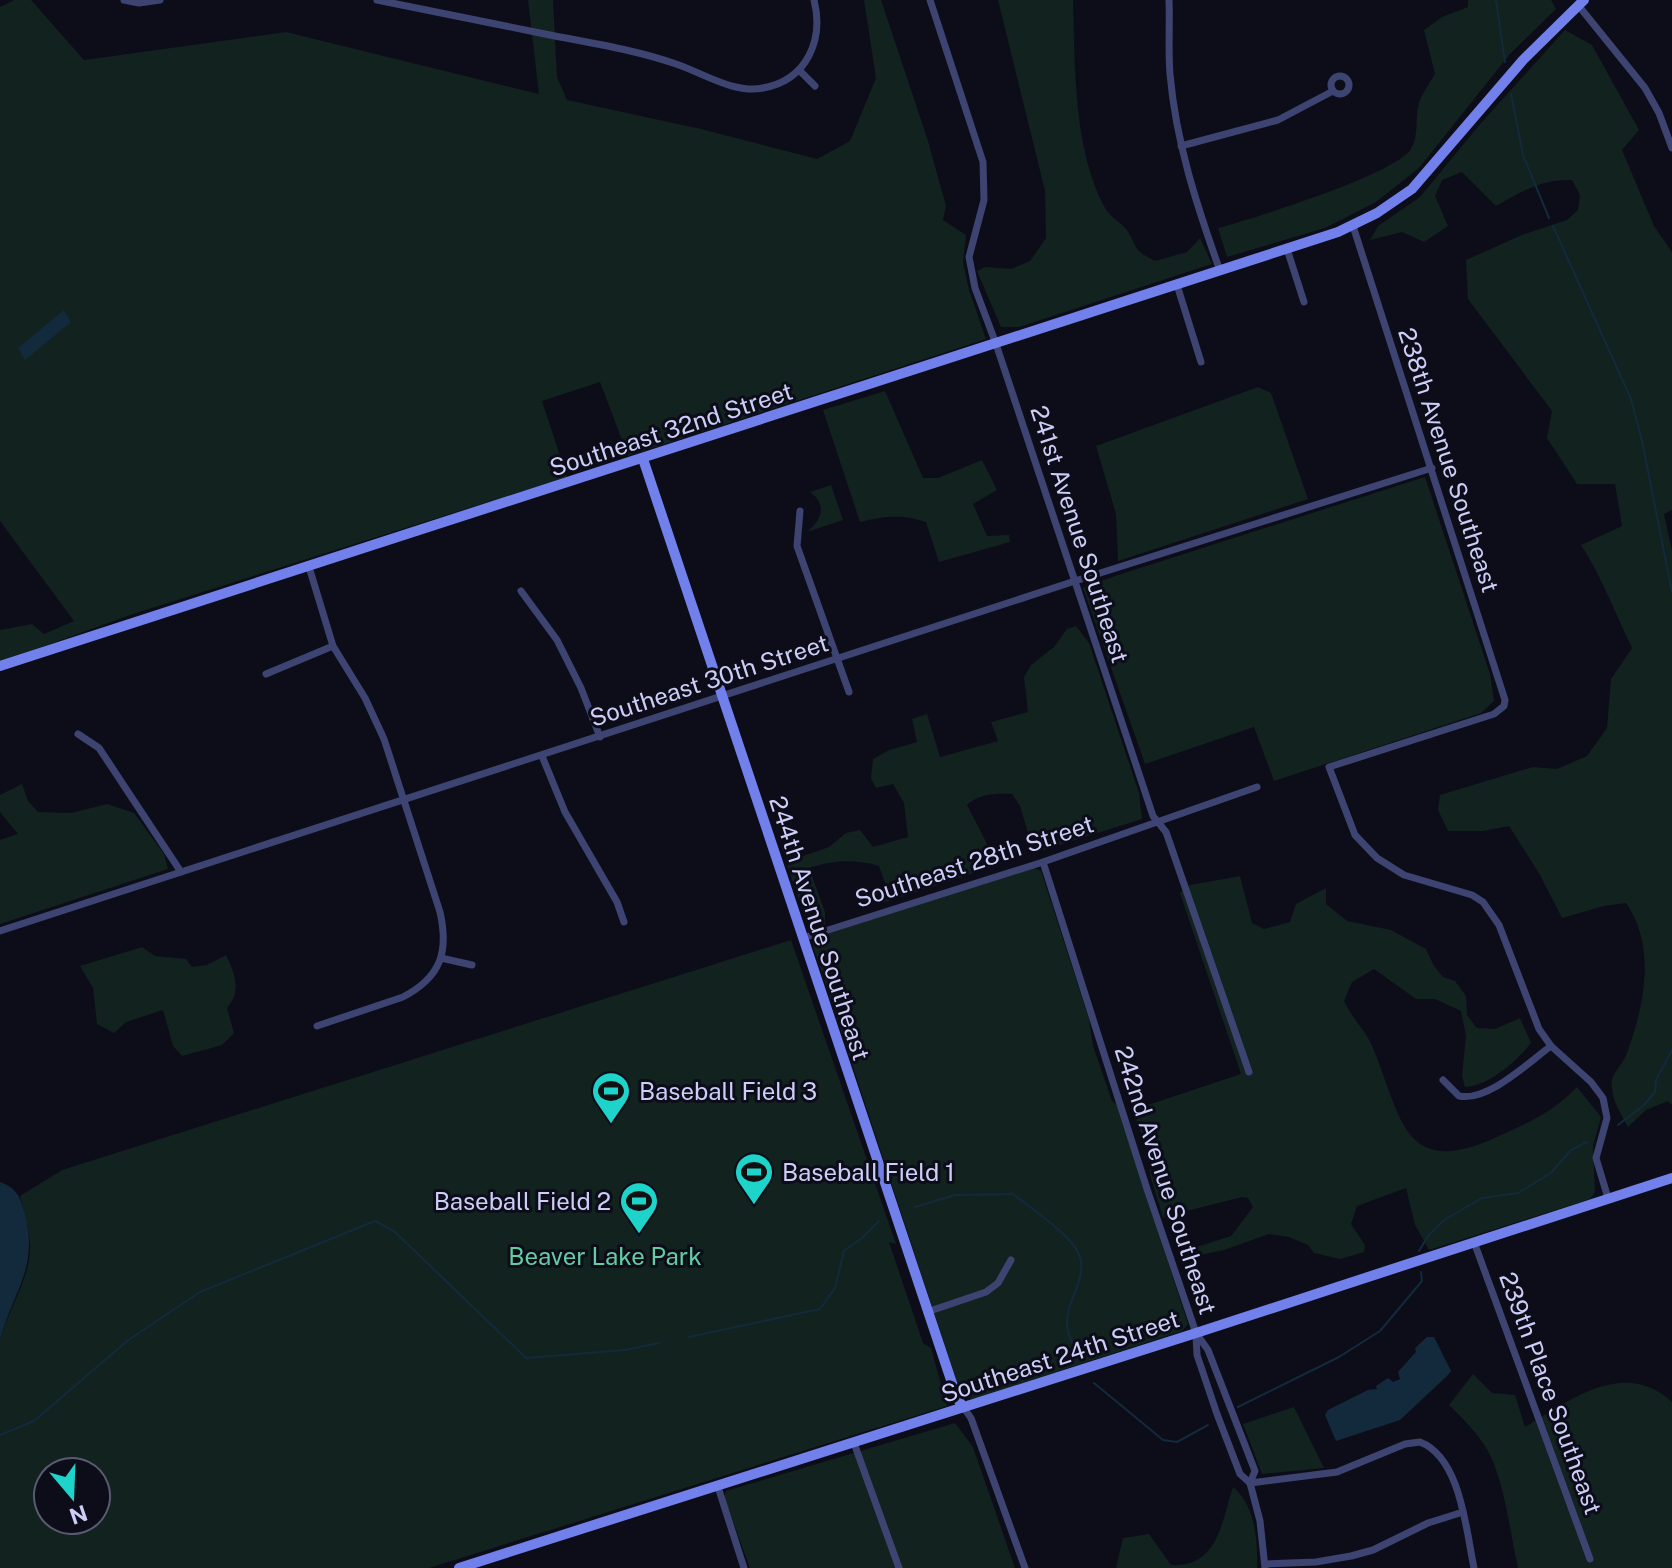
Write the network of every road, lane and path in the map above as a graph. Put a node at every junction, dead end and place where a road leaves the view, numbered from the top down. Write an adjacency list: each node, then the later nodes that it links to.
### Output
1 (124, 0): 2 (street)
2 (160, 0)
3 (377, 0): 8 (street)
4 (814, 0): 8 (street)
5 (930, 0): 18 (street, 241st Avenue Southeast)
6 (1169, 0): 11 (street)
7 (1581, 2): 12 (street); 13 (street, Southeast 32nd Street)
8 (798, 71): 9 (street)
9 (815, 86)
10 (1333, 91): 11 (street)
11 (1181, 146): 15 (street)
12 (1672, 148)
13 (1353, 226): 14 (street, Southeast 32nd Street); 21 (street, 238th Avenue Southeast)
14 (1287, 249): 15 (street, Southeast 32nd Street); 17 (street)
15 (1220, 271): 16 (street, Southeast 32nd Street)
16 (1177, 285): 18 (street, Southeast 32nd Street); 19 (street)
17 (1304, 302)
18 (996, 344): 20 (street, Southeast 32nd Street); 24 (street, 241st Avenue Southeast)
19 (1201, 362)
20 (643, 459): 23 (street, Southeast 32nd Street); 31 (street, 244th Avenue Southeast)
21 (1432, 468): 24 (street, Southeast 30th Street); 46 (street, 238th Avenue Southeast)
22 (800, 511): 27 (street)
23 (309, 567): 26 (street); 28 (street, Southeast 32nd Street)
24 (1075, 581): 27 (street, Southeast 30th Street); 37 (street, 241st Avenue Southeast)
25 (521, 591): 33 (street)
26 (333, 646): 29 (street); 36 (street)
27 (838, 659): 30 (street); 31 (street, Southeast 30th Street)
28 (0, 666)
29 (266, 674)
30 (849, 692)
31 (721, 697): 33 (street, Southeast 30th Street); 42 (street, 244th Avenue Southeast)
32 (78, 734): 39 (street)
33 (600, 737): 34 (street, Southeast 30th Street)
34 (542, 756): 36 (street, Southeast 30th Street); 40 (street)
35 (1257, 787): 37 (street, Southeast 28th Street)
36 (403, 801): 39 (street, Southeast 30th Street); 43 (street)
37 (1158, 822): 38 (street, Southeast 28th Street); 47 (street, 241st Avenue Southeast)
38 (1043, 862): 42 (street, Southeast 28th Street); 54 (street, 242nd Avenue Southeast)
39 (181, 872): 41 (street, Southeast 30th Street)
40 (624, 922)
41 (0, 931)
42 (803, 938): 53 (street, 244th Avenue Southeast)
43 (441, 958): 44 (street); 45 (street)
44 (472, 965)
45 (317, 1026)
46 (1551, 1046): 48 (street); 50 (street)
47 (1249, 1072)
48 (1443, 1080)
49 (1672, 1178): 50 (street, Southeast 24th Street)
50 (1608, 1198): 51 (street, Southeast 24th Street)
51 (1474, 1242): 54 (street, Southeast 24th Street); 60 (street, 239th Place Southeast)
52 (1011, 1260): 53 (street)
53 (927, 1312): 55 (street, 244th Avenue Southeast)
54 (1196, 1333): 55 (street, Southeast 24th Street); 57 (street, 242nd Avenue Southeast); 57 (street, 242nd Avenue Southeast)
55 (963, 1407): 56 (street, Southeast 24th Street); 65 (street)
56 (854, 1443): 58 (street, Southeast 24th Street); 64 (street)
57 (1250, 1483): 59 (street); 61 (street, 242nd Avenue Southeast)
58 (718, 1487): 62 (street, Southeast 24th Street); 63 (street)
59 (1463, 1512): 61 (street); 66 (street)
60 (1590, 1559)
61 (1265, 1566)
62 (459, 1568)
63 (744, 1568)
64 (899, 1568)
65 (1025, 1568)
66 (1474, 1568)

